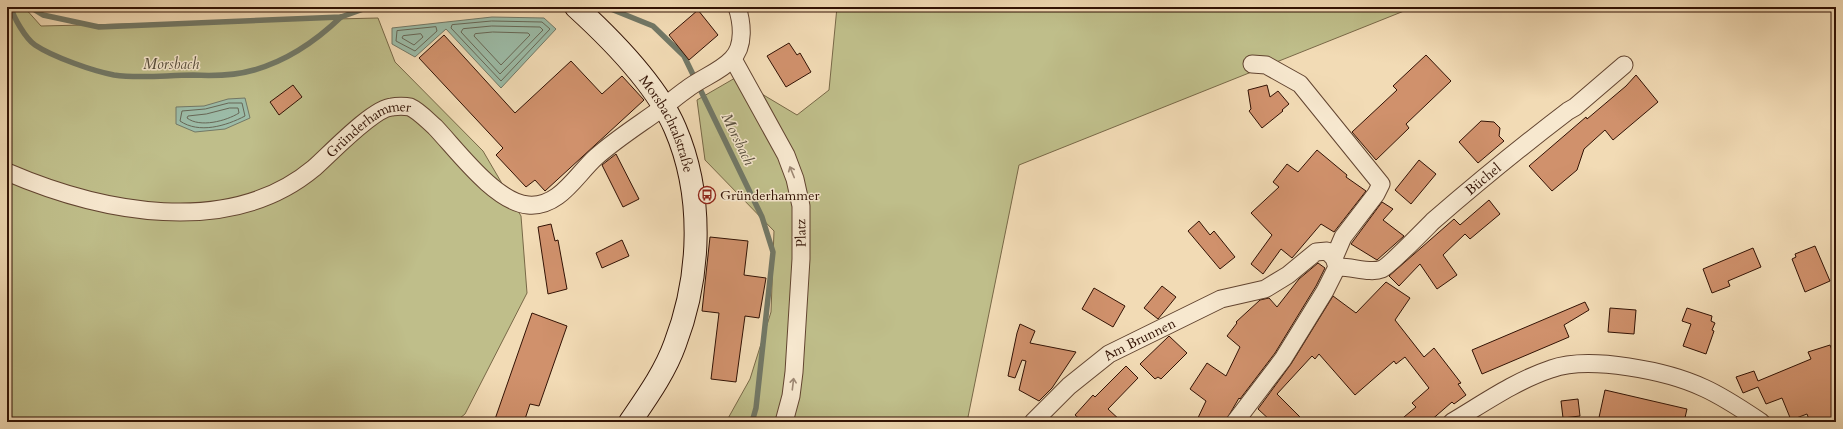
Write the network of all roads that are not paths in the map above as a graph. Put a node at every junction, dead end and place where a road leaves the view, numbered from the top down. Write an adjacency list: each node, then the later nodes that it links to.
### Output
1 (576, 7): 6 (main road, Morsbachtalstraße)
2 (736, 7): 3 (street)
3 (733, 59): 6 (street, Gründerhammer); 11 (street, Platz, one-way to 3)
4 (1252, 64): 8 (street)
5 (1624, 65): 8 (street, Büchel)
6 (664, 107): 7 (street, Gründerhammer); 10 (main road, Morsbachtalstraße)
7 (7, 172)
8 (1336, 263): 9 (street, Büchel); 13 (street)
9 (1265, 290): 12 (street, Am Brunnen)
10 (630, 422)
11 (784, 422)
12 (1033, 422)
13 (1235, 422)
14 (1452, 422): 15 (street)
15 (1761, 422)

